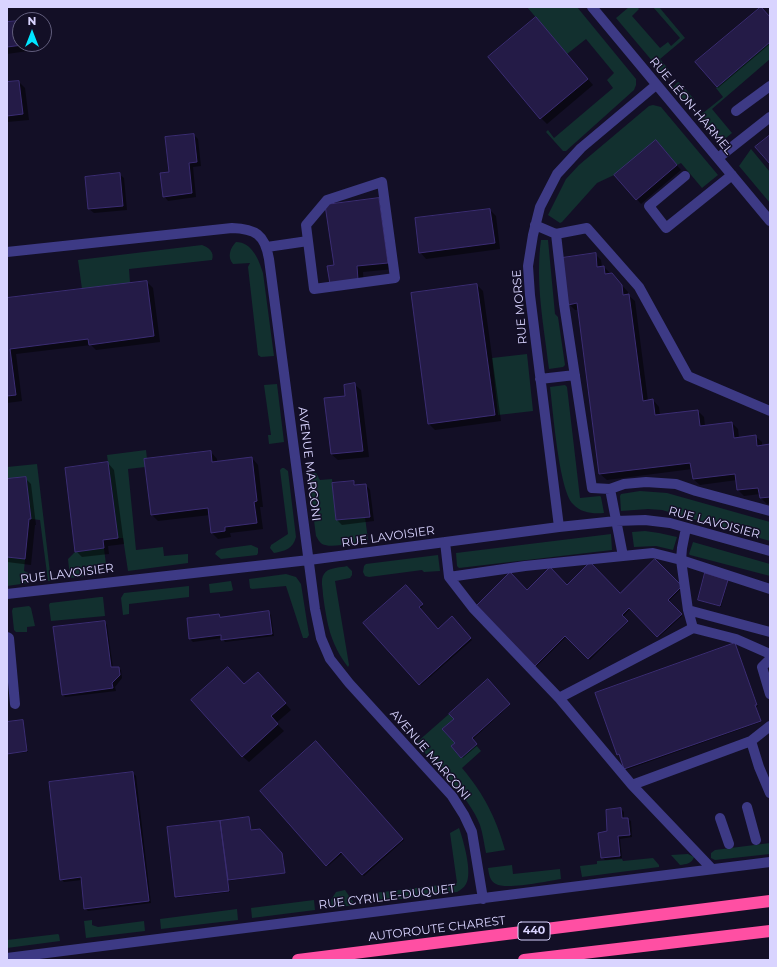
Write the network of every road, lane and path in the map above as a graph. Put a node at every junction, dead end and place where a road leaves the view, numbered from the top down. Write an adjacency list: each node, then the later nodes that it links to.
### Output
1 (592, 7): 2 (street, RUE LÉON-HARMEL)
2 (656, 84): 6 (street, RUE LÉON-HARMEL); 10 (street, RUE MORSE)
3 (770, 86): 4 (street)
4 (736, 111)
5 (770, 117): 6 (street)
6 (718, 158): 7 (street, RUE LÉON-HARMEL)
7 (732, 175): 8 (street); 9 (street, RUE LÉON-HARMEL)
8 (685, 176)
9 (770, 221)
10 (535, 225): 11 (street); 16 (street, RUE MORSE)
11 (556, 234): 15 (street); 17 (street)
12 (308, 241): 12 (street); 13 (street)
13 (267, 247): 14 (street); 26 (street, AVENUE MARCONI)
14 (7, 252)
15 (575, 374): 16 (street); 18 (street)
16 (540, 379): 21 (street, RUE MORSE)
17 (770, 411)
18 (610, 489): 19 (street); 20 (street)
19 (770, 511)
20 (616, 521): 21 (street, RUE LAVOISIER); 22 (street, RUE LAVOISIER); 25 (street)
21 (559, 527): 23 (street, RUE LAVOISIER)
22 (686, 528): 24 (street, RUE LAVOISIER); 27 (street)
23 (445, 542): 26 (street, RUE LAVOISIER); 28 (street)
24 (770, 551)
25 (623, 556): 27 (street); 28 (street)
26 (308, 560): 30 (street, RUE LAVOISIER); 50 (street, AVENUE MARCONI)
27 (681, 560): 29 (street); 31 (street)
28 (450, 577): 38 (street)
29 (770, 589)
30 (7, 594)
31 (688, 610): 32 (street); 33 (street)
32 (693, 628): 35 (street); 38 (street)
33 (770, 632)
34 (7, 636): 39 (street)
35 (770, 654)
36 (770, 659): 37 (street)
37 (770, 694)
38 (559, 698): 42 (street)
39 (15, 704)
40 (770, 726): 41 (street)
41 (751, 741): 42 (street); 43 (street)
42 (632, 786): 49 (street)
43 (770, 793)
44 (747, 807): 46 (street)
45 (720, 818): 47 (street)
46 (756, 840)
47 (729, 844)
48 (770, 862): 49 (street, RUE CYRILLE-DUQUET)
49 (712, 869): 50 (street, RUE CYRILLE-DUQUET)
50 (483, 898): 53 (street, RUE CYRILLE-DUQUET)
51 (770, 901): 54 (highway, AUTOROUTE CHAREST / 440)
52 (770, 932): 55 (highway, 440)
53 (7, 958)
54 (298, 960)
55 (524, 960)

